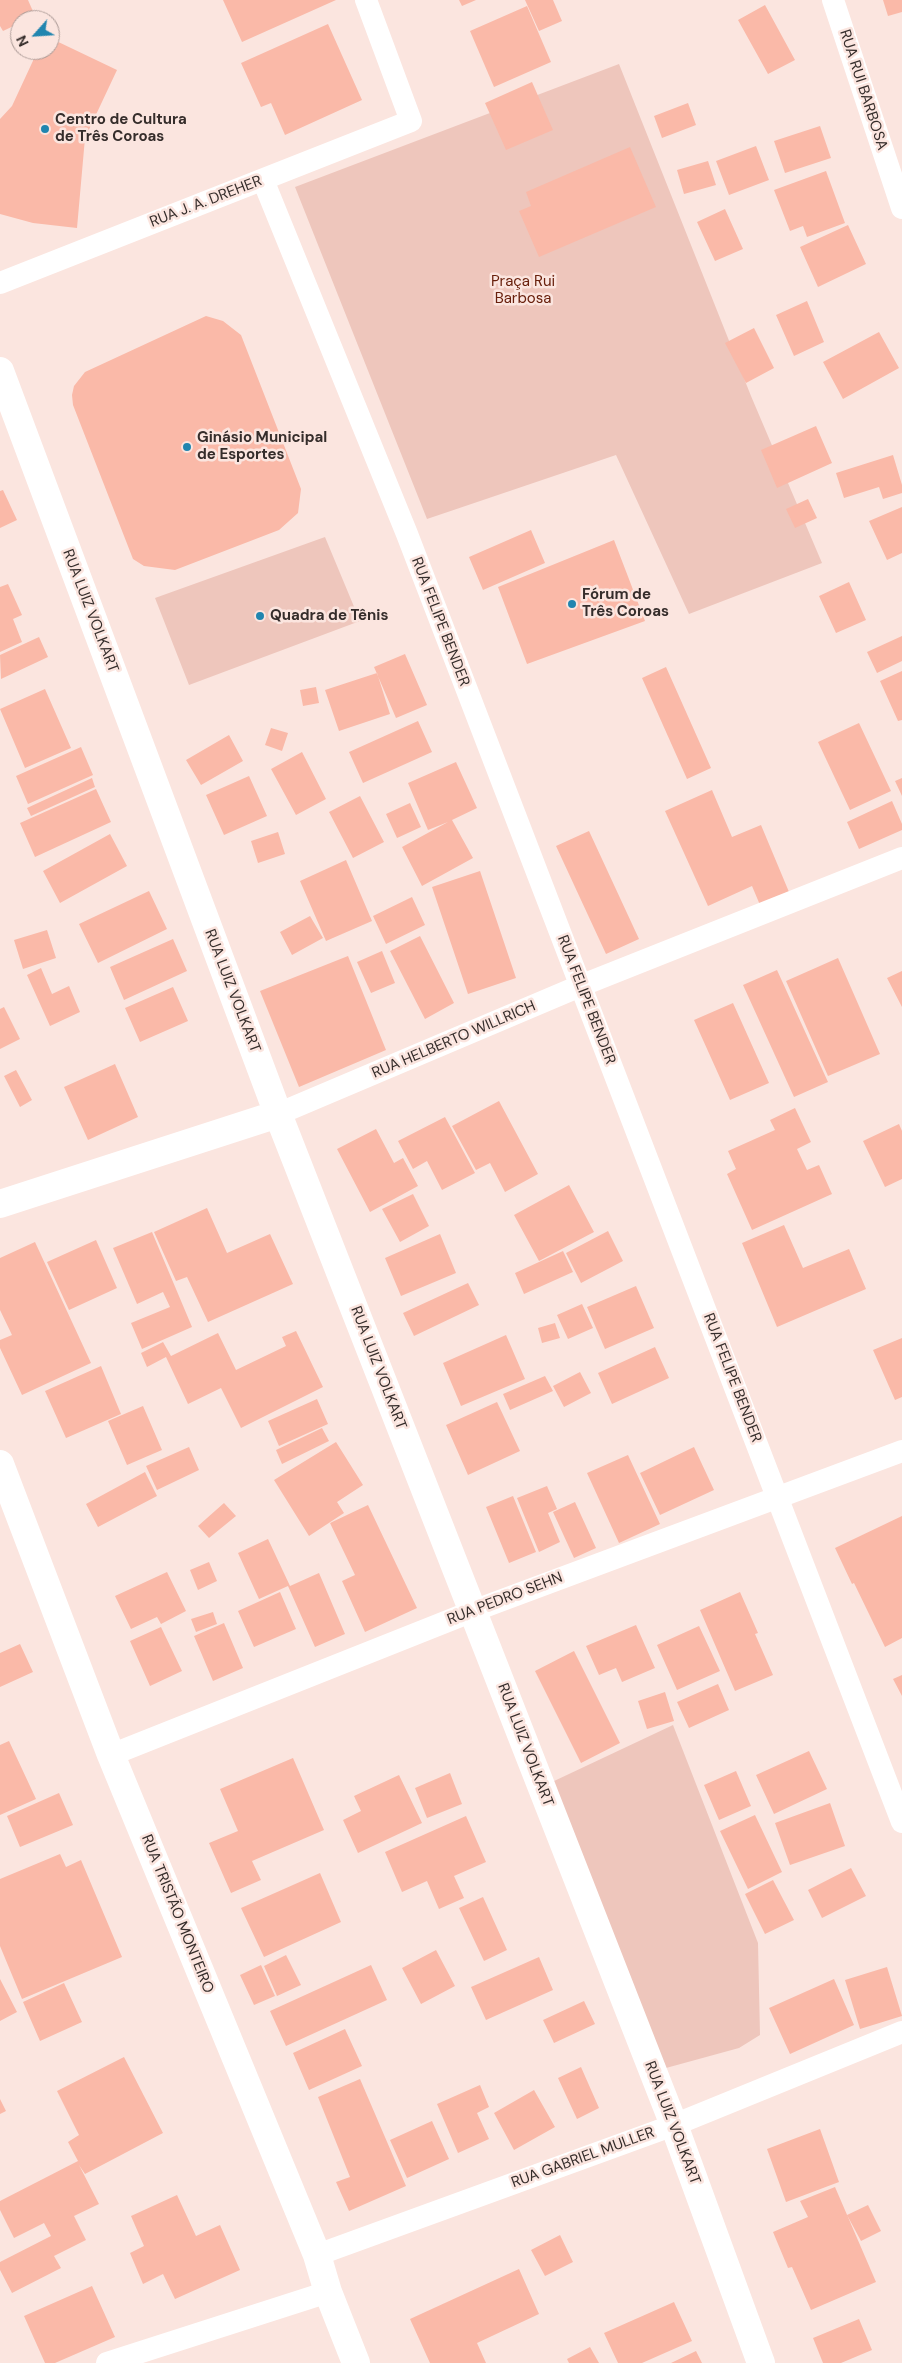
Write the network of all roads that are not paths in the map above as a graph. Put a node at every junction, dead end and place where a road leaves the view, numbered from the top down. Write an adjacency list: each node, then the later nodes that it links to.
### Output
1 (366, 0): 3 (street, RUA J. A. DREHER)
2 (833, 0): 4 (street, RUA RUI BARBOSA)
3 (263, 180): 5 (street, RUA J. A. DREHER); 8 (street, RUA FELIPE BENDER)
4 (902, 208)
5 (0, 283)
6 (0, 372): 9 (street, RUA LUIZ VOLKART)
7 (902, 858): 8 (street, RUA HELBERTO WILLRICH)
8 (580, 986): 9 (street, RUA HELBERTO WILLRICH); 13 (street, RUA FELIPE BENDER)
9 (278, 1114): 10 (street, RUA HELBERTO WILLRICH); 14 (street, RUA LUIZ VOLKART)
10 (0, 1204)
11 (902, 1451): 13 (street, RUA PEDRO SEHN)
12 (0, 1464): 15 (street, RUA TRISTÃO MONTEIRO)
13 (778, 1497): 14 (street, RUA PEDRO SEHN); 16 (street, RUA FELIPE BENDER)
14 (473, 1611): 15 (street, RUA PEDRO SEHN); 18 (street, RUA LUIZ VOLKART)
15 (111, 1755): 19 (street, RUA TRISTÃO MONTEIRO)
16 (902, 1822)
17 (902, 2032): 18 (street, RUA GABRIEL MULLER)
18 (674, 2124): 19 (street, RUA GABRIEL MULLER); 23 (street, RUA LUIZ VOLKART)
19 (317, 2255): 20 (street, RUA TRISTÃO MONTEIRO)
20 (328, 2292): 21 (street); 22 (street, RUA TRISTÃO MONTEIRO)
21 (107, 2363)
22 (356, 2363)
23 (761, 2363)

